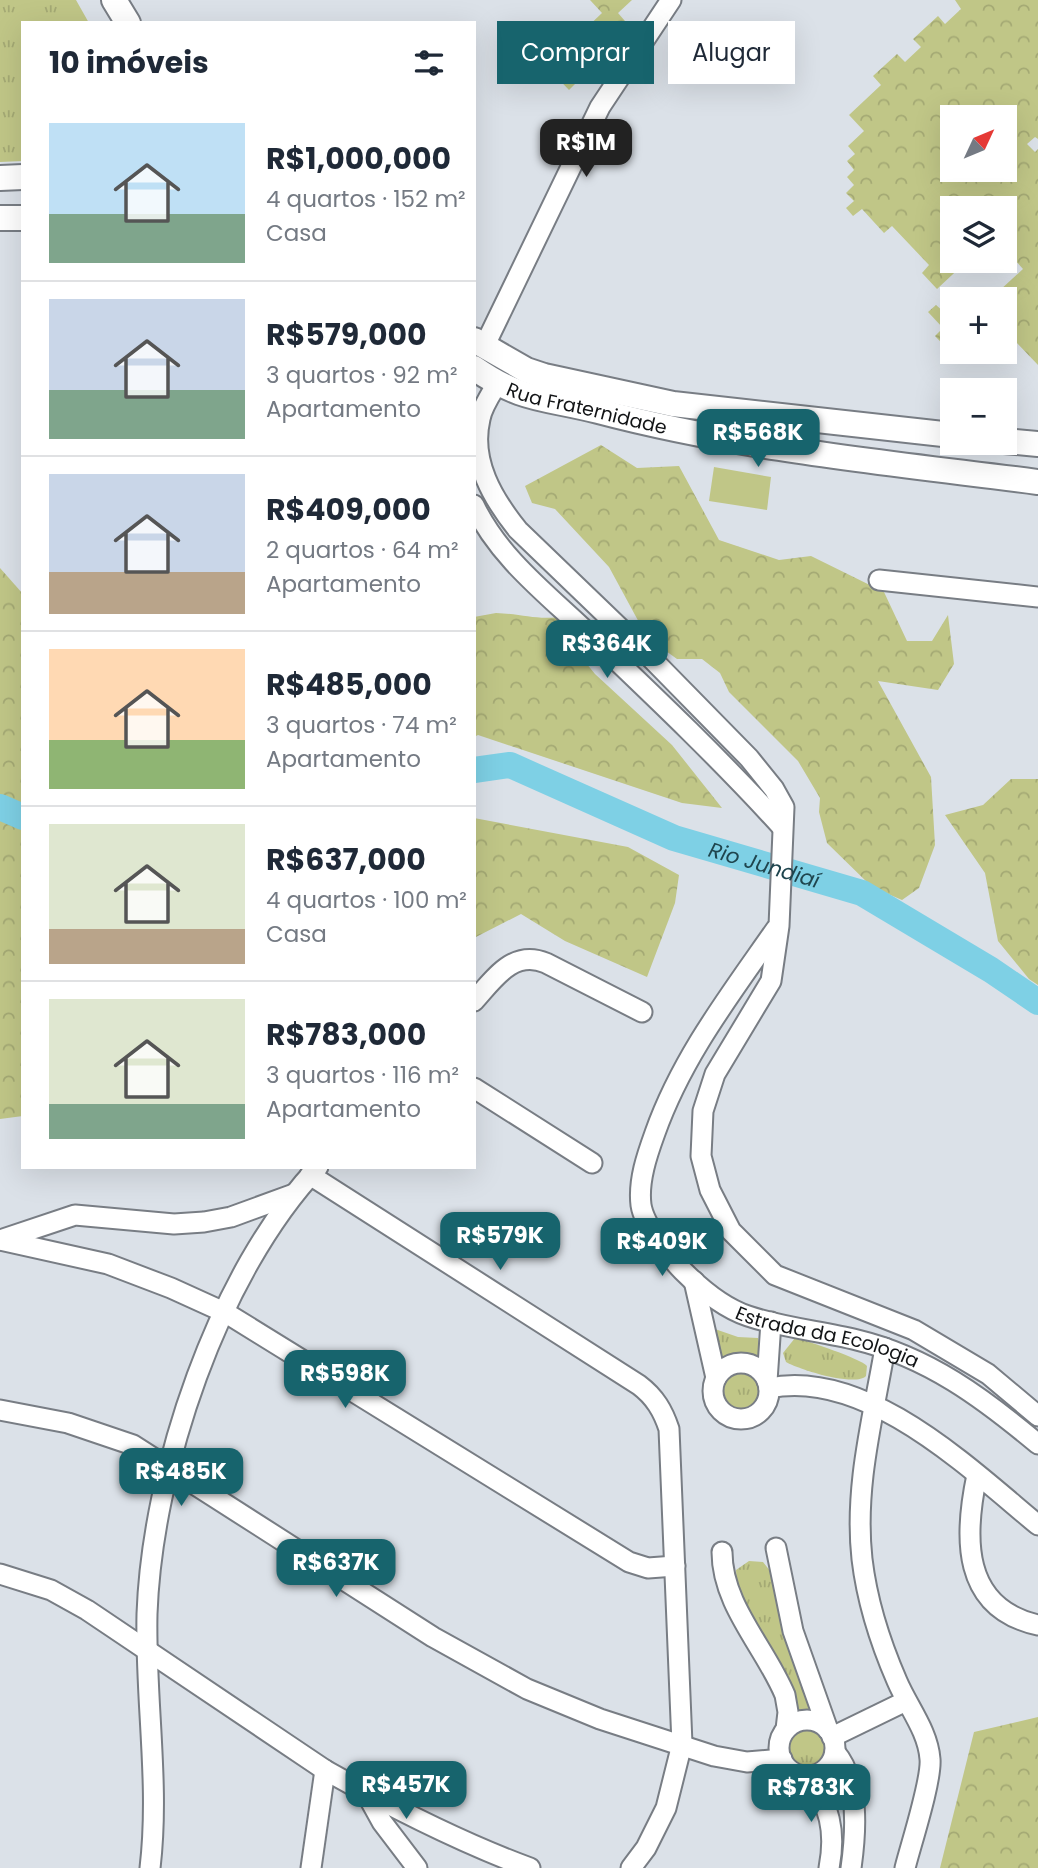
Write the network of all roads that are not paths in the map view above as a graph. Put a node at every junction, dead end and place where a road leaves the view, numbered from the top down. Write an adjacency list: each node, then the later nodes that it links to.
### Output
1 (114, 0): 3 (main road)
2 (671, 0): 8 (street)
3 (127, 21)
4 (21, 177): 5 (main road)
5 (0, 178)
6 (0, 218): 7 (main road)
7 (21, 218)
8 (477, 350): 9 (main road); 10 (main road)
9 (497, 384): 13 (main road, Rua Fraternidade); 17 (street)
10 (940, 434)
11 (1017, 442): 12 (main road)
12 (1038, 444)
13 (1038, 482)
14 (476, 509): 17 (street)
15 (879, 580): 16 (street)
16 (1038, 597)
17 (782, 827): 18 (street)
18 (779, 926): 26 (street, Estrada da Ecologia); 34 (street, Estrada da Ecologia)
19 (476, 999): 20 (street)
20 (642, 1012)
21 (476, 1089): 22 (street)
22 (592, 1163)
23 (314, 1171): 24 (street); 41 (street)
24 (295, 1193): 25 (street); 27 (street)
25 (0, 1240): 27 (street)
26 (694, 1281): 28 (street, Estrada da Ecologia); 30 (street)
27 (226, 1314): 36 (street); 41 (street)
28 (771, 1322): 29 (street, Estrada da Ecologia); 31 (street)
29 (885, 1348): 32 (street); 35 (street, Estrada da Ecologia)
30 (716, 1378): 31 (street); 31 (street)
31 (768, 1385): 32 (street)
32 (872, 1407): 37 (street); 45 (street)
33 (0, 1410): 36 (street)
34 (1038, 1416)
35 (1038, 1444)
36 (169, 1469): 44 (street); 48 (street)
37 (977, 1475): 38 (street); 43 (street)
38 (1038, 1525)
39 (776, 1548): 47 (street)
40 (722, 1552): 46 (street)
41 (675, 1566): 48 (street)
42 (0, 1574): 44 (street)
43 (1038, 1625)
44 (147, 1652): 50 (street); 53 (street)
45 (906, 1701): 47 (street); 60 (street)
46 (786, 1729): 47 (street); 49 (street)
47 (832, 1740): 51 (street); 59 (street)
48 (682, 1744): 49 (street); 57 (street)
49 (782, 1759): 51 (street)
50 (325, 1770): 52 (street); 54 (street)
51 (807, 1776): 58 (street)
52 (366, 1793): 55 (street); 56 (street)
53 (150, 1868)
54 (311, 1868)
55 (417, 1868)
56 (530, 1868)
57 (631, 1868)
58 (829, 1868)
59 (851, 1868)
60 (905, 1868)

